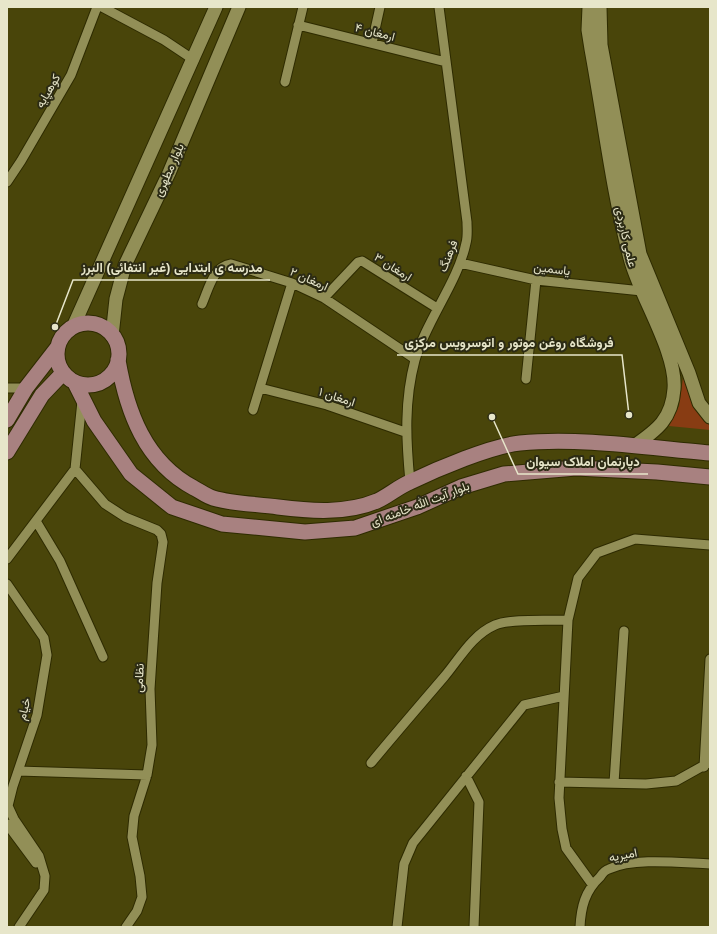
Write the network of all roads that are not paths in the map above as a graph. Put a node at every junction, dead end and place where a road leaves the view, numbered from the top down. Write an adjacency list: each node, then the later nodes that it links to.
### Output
1 (97, 7): 16 (street, کوهپایه)
2 (102, 7): 12 (street)
3 (216, 7): 12 (street, بلوار مطهری)
4 (239, 7): 26 (street, بلوار مطهری)
5 (303, 7): 10 (street)
6 (380, 7): 11 (street)
7 (439, 7): 13 (street, فرهنگ)
8 (588, 7): 15 (street, علمی کاربردی)
9 (600, 7): 15 (street, علمی کاربردی)
10 (298, 25): 11 (street, ارمغان ۴); 14 (street)
11 (372, 43): 13 (street, ارمغان ۴)
12 (194, 60): 25 (street, بلوار مطهری)
13 (446, 62): 18 (street, فرهنگ)
14 (285, 82)
15 (607, 107): 17 (street, علمی کاربردی)
16 (7, 182)
17 (623, 201): 21 (street, علمی کاربردی); 38 (street, علمی کاربردی)
18 (460, 263): 19 (street, یاسمین); 24 (street, فرهنگ)
19 (536, 280): 21 (street, یاسمین); 31 (street)
20 (292, 283): 22 (street, ارمغان ۲); 23 (street, ارمغان ۲); 35 (street)
21 (642, 291): 41 (street, علمی کاربردی)
22 (324, 298): 24 (street, ارمغان ۳); 29 (street, ارمغان ۲)
23 (202, 304)
24 (437, 308): 29 (street, فرهنگ)
25 (73, 327): 26 (main road); 27 (main road)
26 (112, 336): 28 (main road)
27 (57, 348): 30 (main road); 34 (main road)
28 (118, 360): 32 (main road); 46 (main road, بلوار آیت الله خامنه ای)
29 (415, 360): 40 (street, فرهنگ)
30 (63, 373): 32 (main road); 42 (main road)
31 (526, 379)
32 (75, 383): 36 (main road, بلوار آیت الله خامنه ای)
33 (7, 388): 34 (street)
34 (26, 388): 39 (main road)
35 (260, 388): 37 (street); 40 (street, ارمغان ۱)
36 (82, 400): 44 (street); 45 (main road, بلوار آیت الله خامنه ای)
37 (253, 410)
38 (710, 417)
39 (7, 420)
40 (405, 432): 46 (street, فرهنگ)
41 (634, 446): 43 (main road, بلوار آیت الله خامنه ای); 46 (main road, بلوار آیت الله خامنه ای)
42 (7, 452)
43 (710, 453)
44 (75, 469): 47 (street); 59 (street, نظامی)
45 (710, 477)
46 (410, 482)
47 (36, 521): 49 (street); 53 (street)
48 (710, 545): 51 (street)
49 (7, 559)
50 (7, 584): 58 (street, خیام)
51 (568, 620): 55 (street); 56 (street)
52 (624, 631): 62 (street)
53 (103, 657)
54 (710, 659): 57 (street)
55 (564, 696): 60 (street); 61 (street)
56 (371, 763)
57 (707, 764): 62 (street)
58 (18, 771): 59 (street); 65 (street, خیام)
59 (147, 775): 68 (street, نظامی)
60 (466, 776): 69 (street); 70 (street)
61 (559, 782): 62 (street); 66 (street)
62 (614, 783)
63 (7, 824): 65 (street)
64 (710, 864): 66 (street, امیریه)
65 (45, 876): 67 (street)
66 (592, 884): 71 (street, امیریه)
67 (19, 927)
68 (126, 927)
69 (397, 927)
70 (474, 927)
71 (580, 927)

